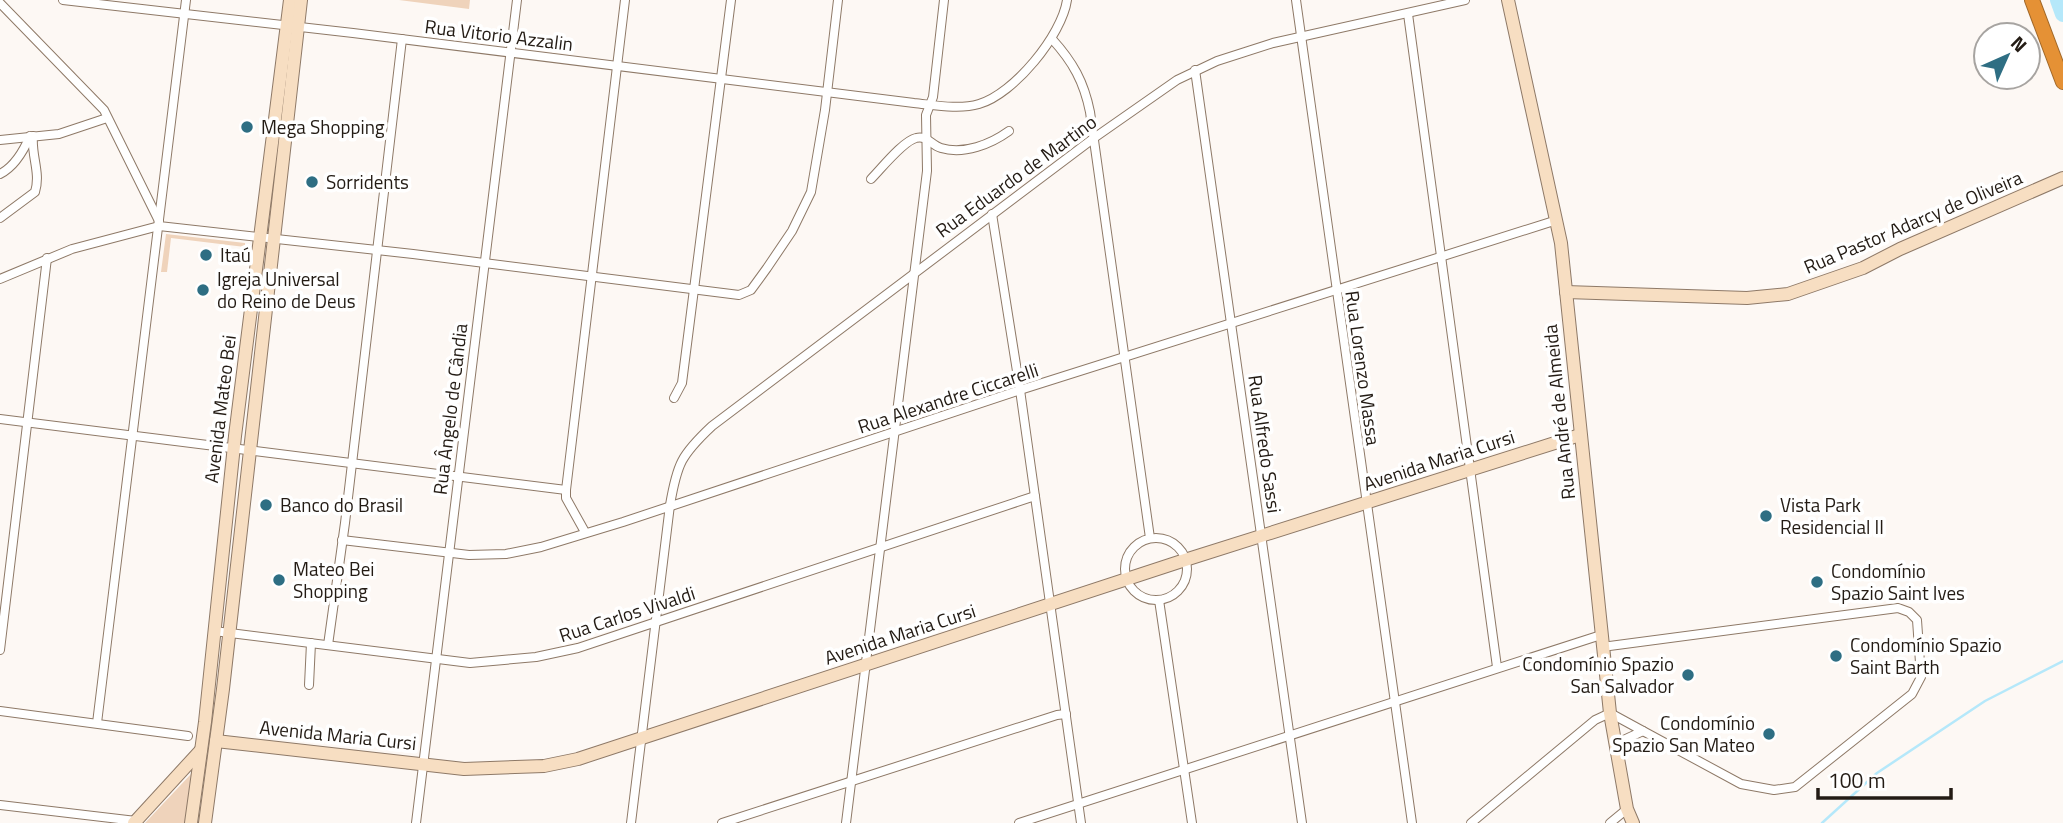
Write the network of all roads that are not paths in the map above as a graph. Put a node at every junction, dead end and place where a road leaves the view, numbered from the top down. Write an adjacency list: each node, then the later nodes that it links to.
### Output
1 (63, 0): 15 (street, Rua Vitorio Azzalin)
2 (186, 0): 17 (street)
3 (290, 0): 19 (main road, Avenida Mateo Bei)
4 (301, 0): 19 (main road, Avenida Mateo Bei)
5 (516, 0): 23 (street, Rua Ângelo de Cândia)
6 (625, 0): 24 (street)
7 (731, 0): 26 (street)
8 (838, 0): 28 (street)
9 (944, 0): 29 (street)
10 (1068, 0): 22 (street, Rua Vitorio Azzalin)
11 (1296, 0): 20 (street, Rua Lorenzo Massa)
12 (1465, 0): 18 (street, Rua Eduardo de Martino)
13 (1508, 0): 41 (main road, Rua André de Almeida)
14 (2032, 0): 27 (highway)
15 (78, 1): 17 (street, Rua Vitorio Azzalin)
16 (0, 3): 30 (street)
17 (184, 13): 19 (street, Rua Vitorio Azzalin); 42 (street)
18 (1408, 14): 20 (street, Rua Eduardo de Martino); 45 (street)
19 (293, 26): 21 (street, Rua Vitorio Azzalin); 43 (main road, Avenida Mateo Bei)
20 (1300, 36): 25 (street, Rua Eduardo de Martino); 52 (street, Rua Lorenzo Massa)
21 (402, 39): 23 (street, Rua Vitorio Azzalin); 44 (street)
22 (1052, 39): 29 (street, Rua Vitorio Azzalin); 33 (street)
23 (510, 52): 24 (street, Rua Vitorio Azzalin); 47 (street, Rua Ângelo de Cândia)
24 (617, 66): 26 (street, Rua Vitorio Azzalin); 49 (street)
25 (1195, 70): 33 (street, Rua Eduardo de Martino); 54 (street, Rua Alfredo Sassi)
26 (721, 79): 28 (street, Rua Vitorio Azzalin); 51 (street)
27 (2063, 82)
28 (828, 92): 29 (street, Rua Vitorio Azzalin); 51 (street)
29 (930, 105): 34 (street)
30 (107, 117): 32 (street); 42 (street)
31 (1009, 131): 34 (street)
32 (32, 136): 35 (street); 36 (street); 40 (street)
33 (1094, 138): 39 (street, Rua Eduardo de Martino); 55 (street)
34 (927, 139): 38 (street); 48 (street)
35 (0, 140)
36 (2, 175)
37 (2063, 178): 53 (main road, Rua Pastor Adarcy de Oliveira)
38 (871, 179)
39 (992, 214): 48 (street, Rua Eduardo de Martino); 56 (street)
40 (0, 218)
41 (1557, 220): 45 (street, Rua Alexandre Ciccarelli); 53 (main road, Rua André de Almeida)
42 (160, 224): 43 (street); 46 (street); 61 (street)
43 (267, 238): 44 (street); 63 (main road, Avenida Mateo Bei); 64 (main road, Avenida Mateo Bei)
44 (377, 250): 47 (street); 65 (street)
45 (1441, 257): 52 (street, Rua Alexandre Ciccarelli); 66 (street)
46 (47, 258): 50 (street); 59 (street)
47 (484, 264): 49 (street); 67 (street, Rua Ângelo de Cândia)
48 (913, 272): 60 (street); 71 (street, Rua Eduardo de Martino)
49 (591, 277): 51 (street); 68 (street)
50 (0, 279)
51 (694, 290): 57 (street)
52 (1336, 292): 54 (street, Rua Alexandre Ciccarelli); 70 (street, Rua Lorenzo Massa)
53 (1566, 292): 62 (main road, Rua André de Almeida)
54 (1232, 324): 55 (street, Rua Alexandre Ciccarelli); 73 (street, Rua Alfredo Sassi)
55 (1125, 356): 56 (street, Rua Alexandre Ciccarelli); 74 (street)
56 (1020, 390): 60 (street, Rua Alexandre Ciccarelli); 69 (street)
57 (674, 398)
58 (0, 419): 59 (street)
59 (27, 422): 61 (street); 88 (street)
60 (894, 432): 71 (street, Rua Alexandre Ciccarelli); 76 (street)
61 (134, 434): 63 (street); 97 (street)
62 (1580, 435): 66 (main road, Avenida Maria Cursi); 85 (main road, Rua André de Almeida)
63 (234, 447): 64 (street); 83 (main road, Avenida Mateo Bei)
64 (250, 449): 65 (street); 84 (main road, Avenida Mateo Bei)
65 (352, 462): 67 (street); 75 (street)
66 (1471, 470): 70 (main road, Avenida Maria Cursi); 91 (street)
67 (457, 476): 68 (street); 77 (street, Rua Ângelo de Cândia)
68 (566, 490): 72 (street)
69 (1035, 496): 76 (street, Rua Carlos Vivaldi); 81 (street)
70 (1367, 503): 73 (main road, Avenida Maria Cursi); 93 (street, Rua Lorenzo Massa)
71 (670, 505): 72 (street, Rua Alexandre Ciccarelli); 82 (street, Rua Eduardo de Martino)
72 (585, 532): 77 (street, Rua Alexandre Ciccarelli)
73 (1262, 536): 78 (main road, Avenida Maria Cursi); 99 (street, Rua Alfredo Sassi)
74 (1150, 538): 78 (street); 79 (street)
75 (342, 540): 77 (street, Rua Alexandre Ciccarelli); 87 (street)
76 (879, 548): 82 (street, Rua Carlos Vivaldi); 90 (street)
77 (449, 553): 89 (street, Rua Ângelo de Cândia)
78 (1185, 560): 79 (main road, Avenida Maria Cursi); 80 (street)
79 (1126, 579): 80 (street); 81 (main road, Avenida Maria Cursi)
80 (1158, 600): 106 (street)
81 (1050, 605): 90 (main road, Avenida Maria Cursi); 96 (street)
82 (655, 622): 89 (street, Rua Carlos Vivaldi); 101 (street, Rua Eduardo de Martino)
83 (214, 631): 84 (street, Rua Carlos Vivaldi); 104 (main road, Avenida Mateo Bei)
84 (229, 633): 86 (street, Rua Carlos Vivaldi); 102 (main road, Avenida Mateo Bei)
85 (1602, 641): 91 (street); 95 (main road, Rua André de Almeida); 98 (street)
86 (311, 643): 87 (street, Rua Carlos Vivaldi); 92 (street)
87 (328, 645): 89 (street, Rua Carlos Vivaldi)
88 (0, 650)
89 (437, 658): 105 (street, Rua Ângelo de Cândia)
90 (865, 665): 101 (main road, Avenida Maria Cursi); 107 (street)
91 (1497, 667): 93 (street)
92 (309, 685)
93 (1394, 701): 99 (street); 122 (street, Rua Lorenzo Massa)
94 (0, 711): 97 (street)
95 (1610, 713): 98 (street); 103 (main road, Rua André de Almeida); 123 (street)
96 (1066, 714): 107 (street); 108 (street)
97 (97, 723): 100 (street)
98 (1643, 731): 103 (street)
99 (1289, 735): 106 (street); 121 (street, Rua Alfredo Sassi)
100 (188, 736)
101 (642, 738): 105 (main road, Avenida Maria Cursi); 115 (street, Rua Eduardo de Martino)
102 (216, 741): 104 (main road); 105 (main road, Avenida Maria Cursi); 113 (main road, Avenida Mateo Bei)
103 (1615, 744): 110 (main road, Rua André de Almeida)
104 (200, 755): 111 (main road); 112 (main road, Avenida Mateo Bei)
105 (424, 764): 114 (street, Rua Ângelo de Cândia)
106 (1184, 769): 108 (street); 120 (street)
107 (851, 782): 116 (street); 117 (street)
108 (1078, 804): 118 (street); 119 (street)
109 (0, 805): 111 (street)
110 (1627, 809): 124 (street); 125 (main road, Rua André de Almeida)
111 (135, 822)
112 (191, 823)
113 (205, 823)
114 (416, 823)
115 (631, 823)
116 (722, 823)
117 (846, 823)
118 (1019, 823)
119 (1081, 823)
120 (1192, 823)
121 (1301, 823)
122 (1412, 823)
123 (1471, 823)
124 (1610, 823)
125 (1633, 823)

